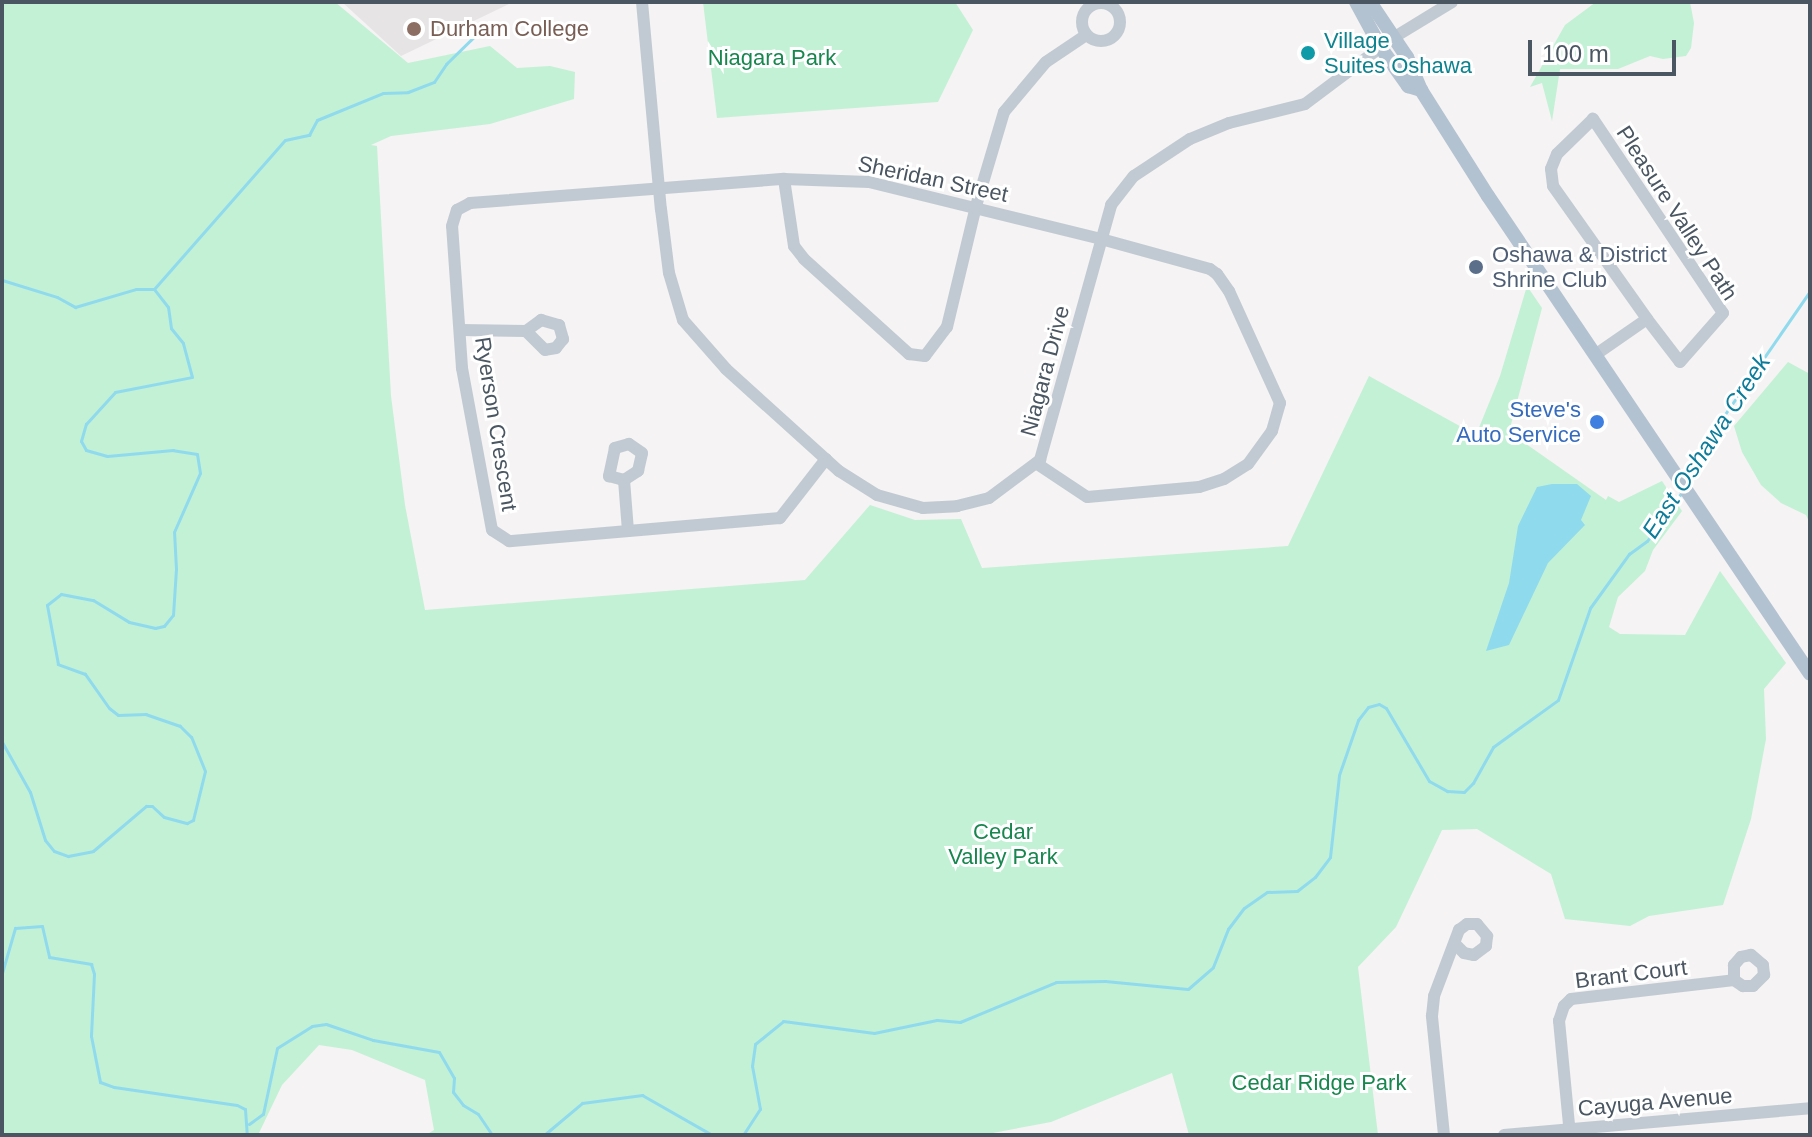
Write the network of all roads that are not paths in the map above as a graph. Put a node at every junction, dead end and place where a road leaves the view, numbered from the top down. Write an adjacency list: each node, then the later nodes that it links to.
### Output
1 (642, 2): 10 (street, Niagara Drive)
2 (1356, 2): 7 (main road)
3 (1370, 2): 6 (main road)
4 (1452, 2): 6 (street, Niagara Drive)
5 (1086, 35): 11 (street)
6 (1393, 38): 7 (street, Niagara Drive); 8 (main road)
7 (1381, 48): 8 (main road); 12 (street, Niagara Drive)
8 (1421, 90): 16 (main road)
9 (784, 179): 10 (street, Sheridan Street); 11 (street, Sheridan Street); 11 (street)
10 (659, 189): 14 (street, Ryerson Crescent); 17 (street, Niagara Drive)
11 (976, 206): 12 (street, Sheridan Street)
12 (1101, 239): 18 (street, Niagara Drive); 18 (street, Sheridan Street)
13 (1647, 319): 13 (street, Pleasure Valley Path); 16 (street)
14 (461, 330): 15 (street); 20 (street, Ryerson Crescent)
15 (526, 331)
16 (1595, 355): 21 (main road)
17 (826, 459): 18 (street, Niagara Drive); 20 (street, Ryerson Crescent)
18 (1036, 463)
19 (624, 480): 20 (street)
20 (628, 531)
21 (1810, 674)
22 (1455, 944): 26 (street)
23 (1734, 980): 25 (street, Brant Court)
24 (1810, 1108): 25 (street, Cayuga Avenue)
25 (1569, 1132): 27 (street, Cayuga Avenue)
26 (1444, 1135)
27 (1504, 1135)

